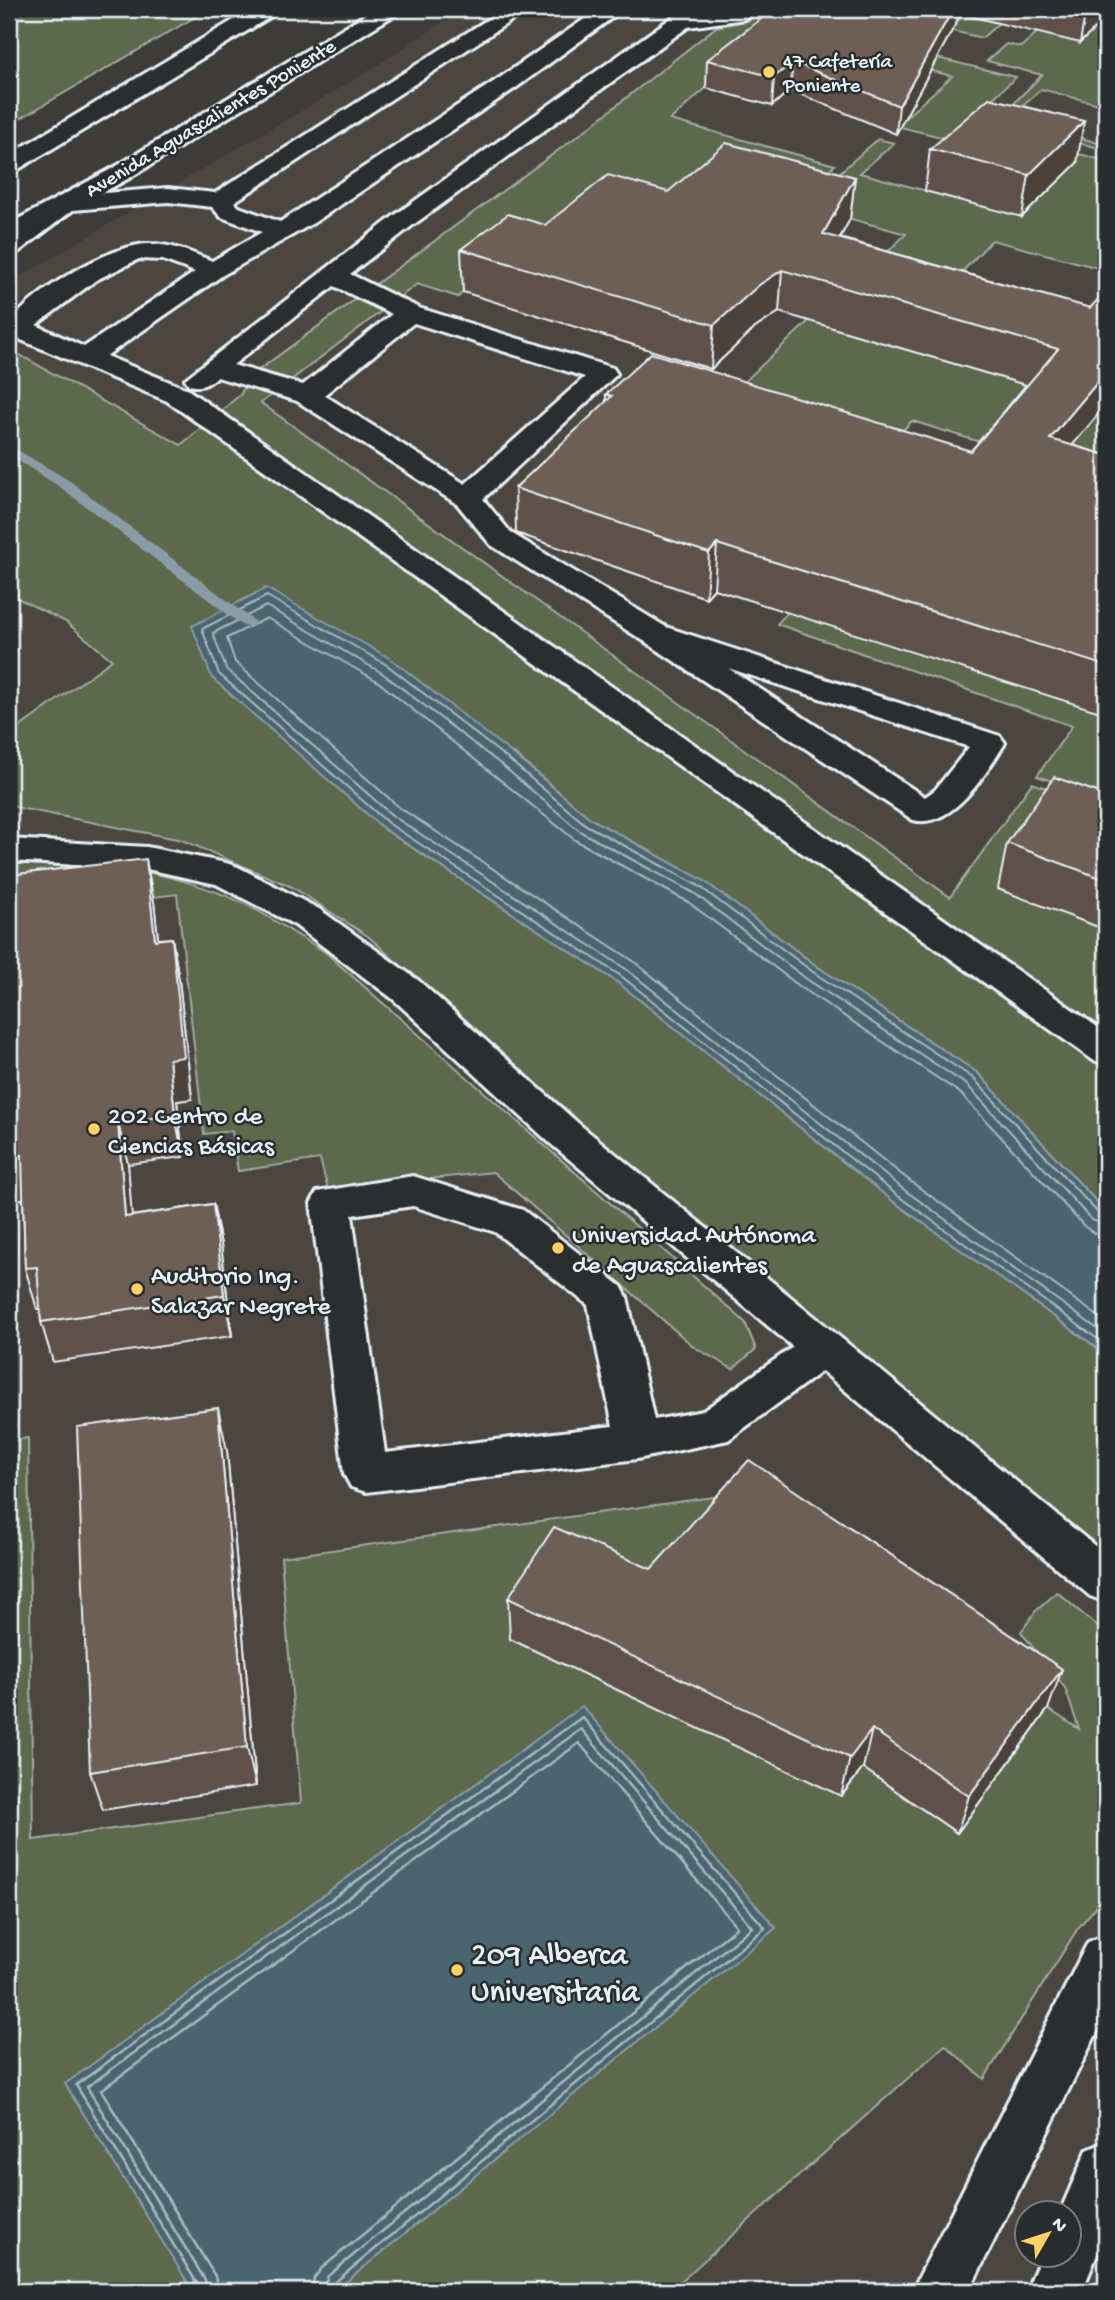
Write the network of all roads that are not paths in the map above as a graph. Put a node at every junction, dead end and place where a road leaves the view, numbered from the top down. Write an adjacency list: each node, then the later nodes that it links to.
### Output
1 (267, 9): 10 (main road)
2 (388, 9): 12 (main road, Avenida Aguascalientes Poniente)
3 (518, 9): 6 (main road)
4 (613, 9): 9 (main road)
5 (744, 9): 18 (main road)
6 (440, 61): 7 (main road); 11 (main road)
7 (463, 68)
8 (486, 75): 9 (main road)
9 (509, 82): 13 (main road)
10 (9, 166)
11 (219, 201): 12 (main road); 15 (main road)
12 (67, 204): 17 (main road, Avenida Aguascalientes Poniente); 19 (main road, Avenida Aguascalientes Poniente)
13 (306, 217): 14 (main road); 15 (main road)
14 (331, 224)
15 (281, 231): 20 (main road)
16 (356, 232): 18 (main road)
17 (9, 234)
18 (382, 239): 21 (main road)
19 (9, 247)
20 (214, 270): 23 (main road); 23 (main road)
21 (332, 275): 22 (main road); 24 (main road)
22 (410, 313): 26 (main road); 27 (main road)
23 (87, 357): 25 (main road)
24 (215, 368): 25 (main road); 26 (main road)
25 (177, 395): 30 (main road)
26 (307, 395): 27 (main road)
27 (467, 498): 28 (main road)
28 (655, 634): 28 (main road)
29 (20, 848): 31 (main road)
30 (1106, 1051)
31 (823, 1348): 32 (main road); 33 (main road)
32 (637, 1441): 32 (main road)
33 (1106, 1582)
34 (1106, 1960): 36 (main road)
35 (1106, 2169): 37 (main road)
36 (940, 2291)
37 (1054, 2291)

